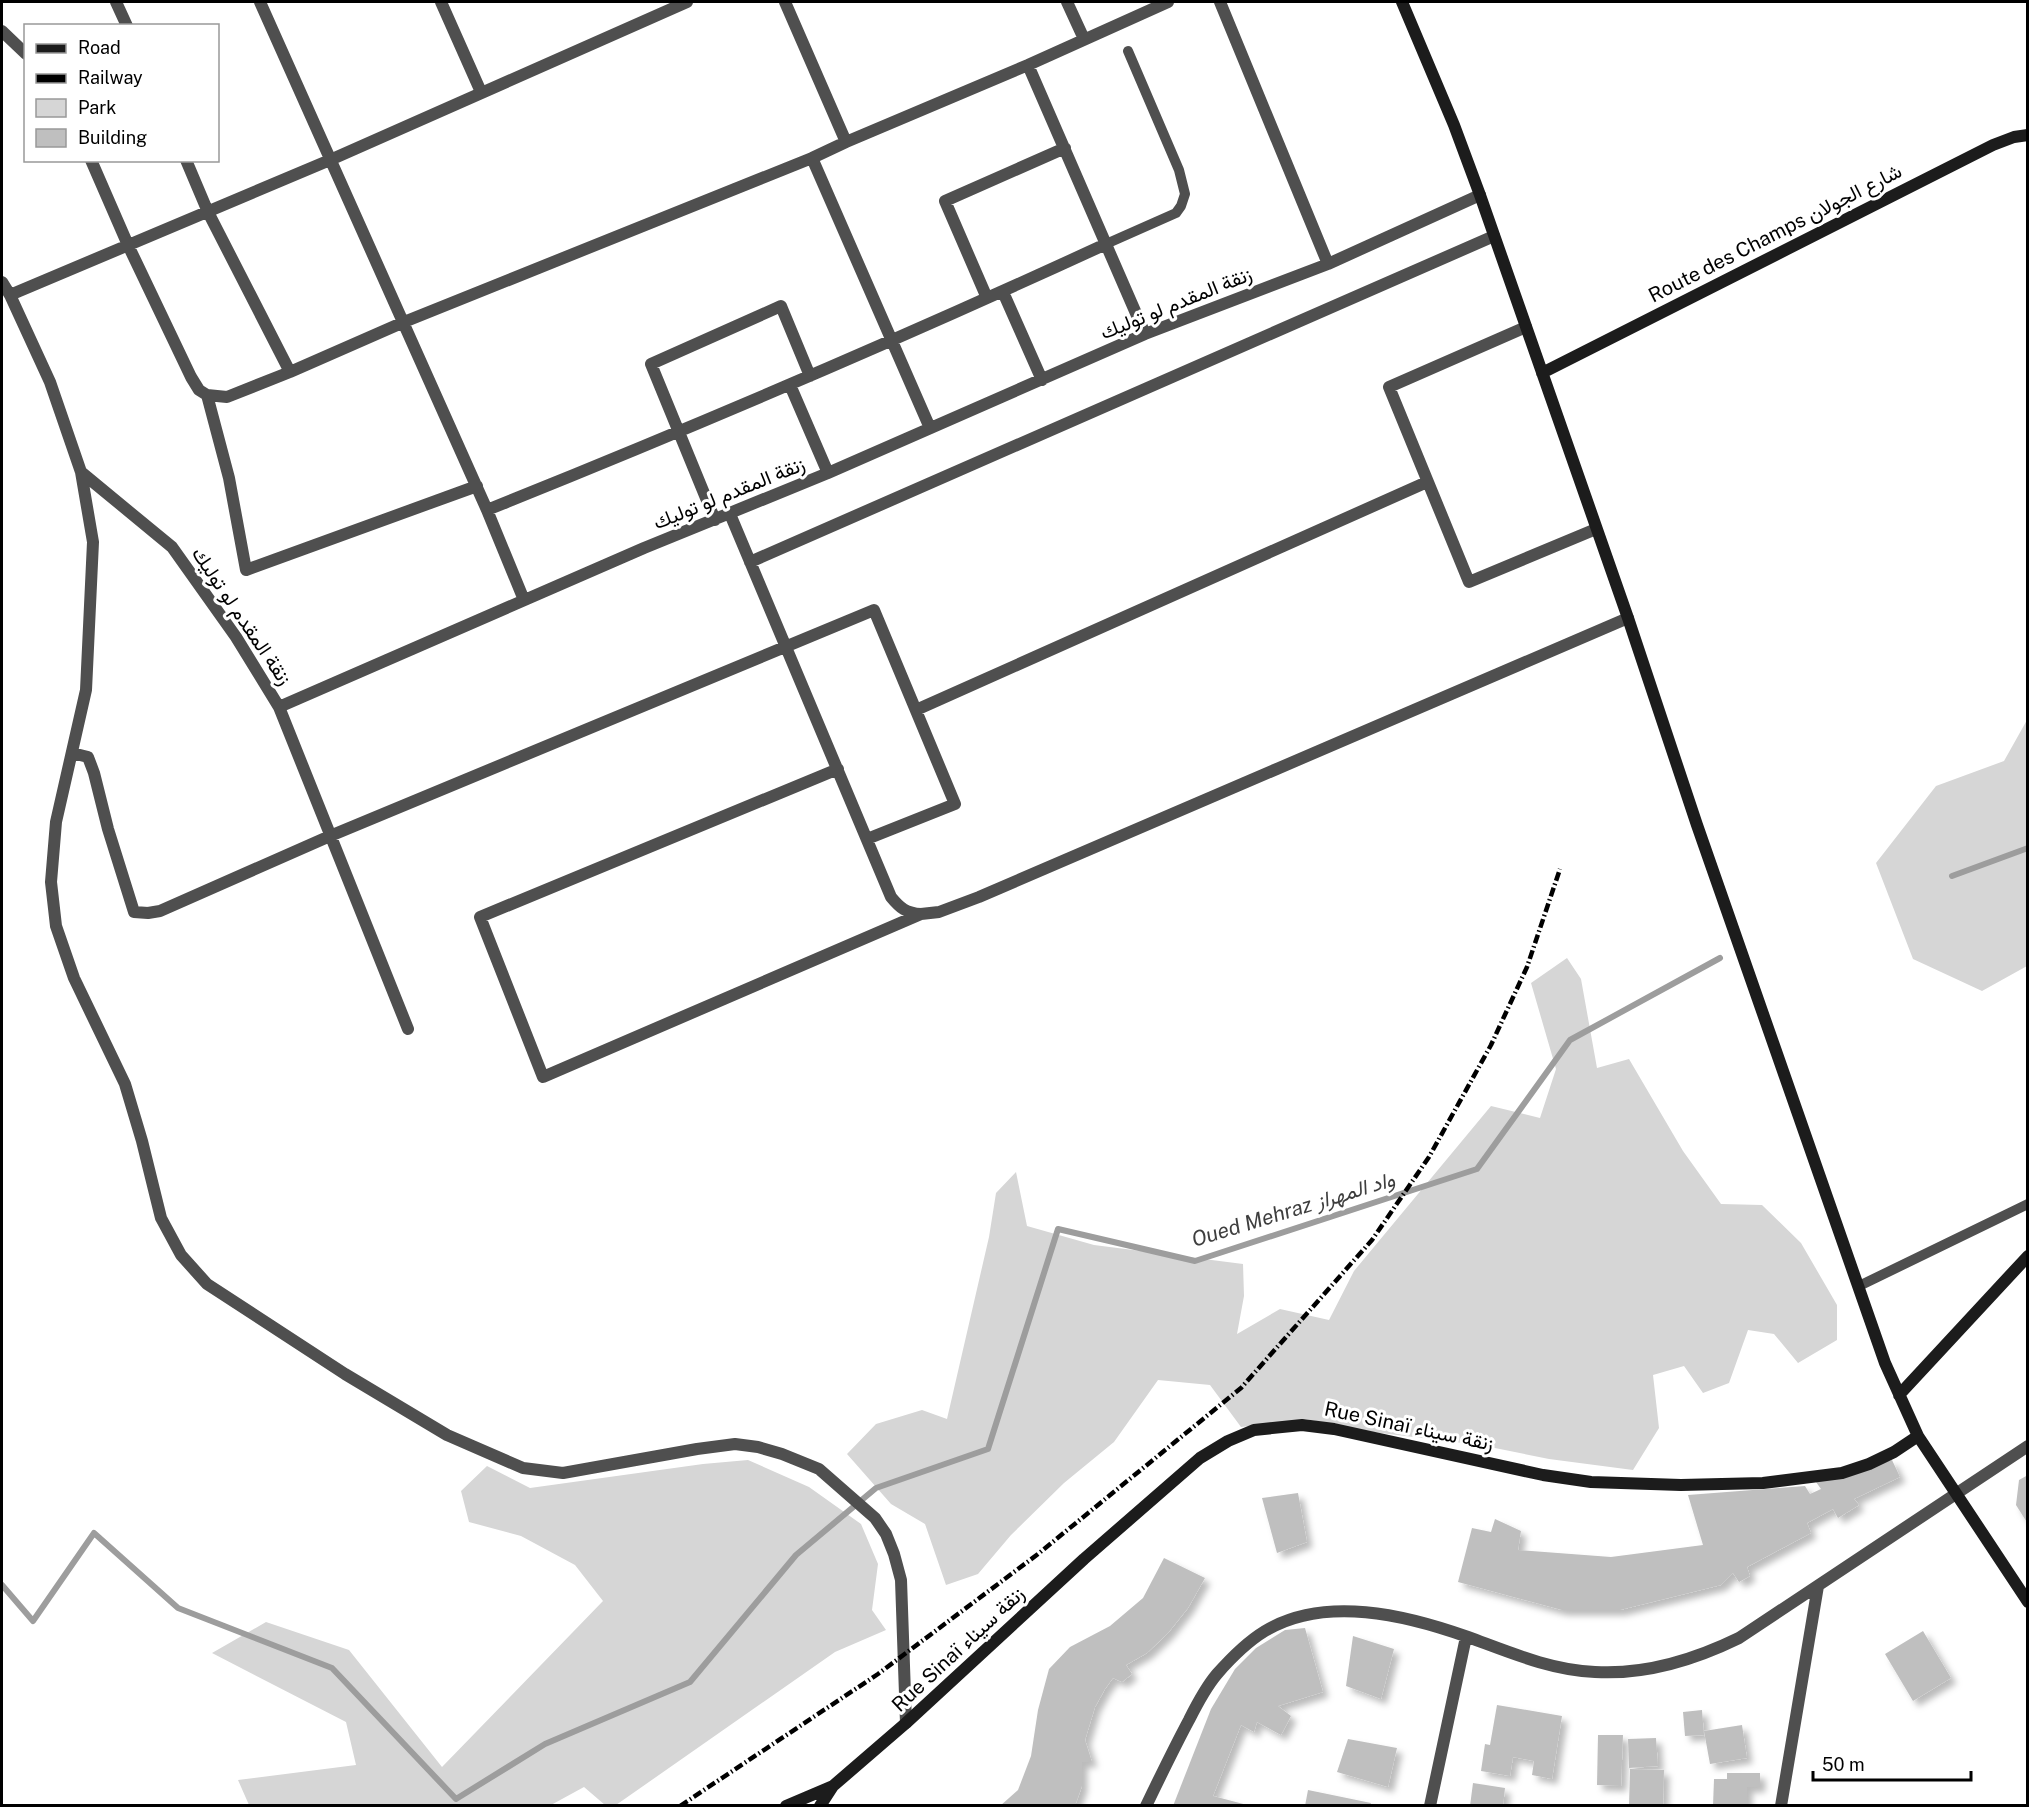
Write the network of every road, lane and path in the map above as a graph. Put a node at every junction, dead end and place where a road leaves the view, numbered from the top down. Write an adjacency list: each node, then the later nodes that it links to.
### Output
1 (116, 2): 10 (street)
2 (260, 2): 21 (street)
3 (441, 2): 16 (street)
4 (687, 2): 16 (street)
5 (785, 2): 18 (street)
6 (1067, 2): 12 (street)
7 (1168, 2): 12 (street)
8 (1220, 2): 29 (street)
9 (1402, 2): 24 (street)
10 (126, 24)
11 (2, 31): 14 (street)
12 (1084, 39): 15 (street)
13 (1128, 51): 27 (lane)
14 (24, 52)
15 (1028, 65): 18 (street); 19 (street)
16 (481, 92): 21 (street)
17 (2028, 135): 39 (street, Route des Champs شارع الجولان)
18 (846, 142): 20 (street)
19 (1065, 148): 27 (street); 33 (street)
20 (812, 158): 34 (street); 37 (street)
21 (330, 160): 25 (street); 34 (street)
22 (92, 162): 28 (street)
23 (187, 162): 25 (street)
24 (1480, 195): 26 (street); 29 (street, زنقة المقدم لو توليك)
25 (208, 212): 28 (street); 38 (street)
26 (1494, 236): 35 (street); 54 (street)
27 (1106, 244): 31 (street); 36 (street)
28 (128, 246): 32 (street); 43 (street)
29 (1328, 264): 36 (street, زنقة المقدم لو توليك)
30 (2, 282): 32 (street)
31 (1003, 292): 33 (street); 41 (street)
32 (10, 295): 46 (street)
33 (987, 298): 37 (street)
34 (404, 322): 38 (street); 49 (street)
35 (1526, 327): 39 (street); 48 (street)
36 (1145, 334): 41 (street, زنقة المقدم لو توليك)
37 (892, 340): 40 (street); 44 (street)
38 (290, 372): 43 (street)
39 (1542, 373): 53 (street)
40 (810, 376): 42 (street); 45 (street)
41 (1042, 380): 44 (street, زنقة المقدم لو توليك)
42 (790, 385): 45 (street); 47 (street)
43 (207, 395): 49 (street)
44 (930, 428): 47 (street, زنقة المقدم لو توليك)
45 (679, 433): 50 (street); 52 (street)
46 (81, 472): 58 (street, زنقة المقدم لو توليك); 60 (street)
47 (828, 473): 51 (street, زنقة المقدم لو توليك)
48 (1427, 482): 53 (street); 59 (street)
49 (477, 486): 50 (street)
50 (487, 510): 55 (street)
51 (730, 514): 52 (street, زنقة المقدم لو توليك); 54 (street)
52 (715, 520): 55 (street, زنقة المقدم لو توليك)
53 (1596, 529): 56 (street)
54 (750, 562): 57 (street)
55 (524, 600): 58 (street, زنقة المقدم لو توليك)
56 (1628, 618): 64 (street); 68 (street)
57 (787, 648): 59 (street); 61 (street); 62 (street)
58 (279, 707): 62 (street)
59 (916, 710): 63 (street)
60 (72, 753): 62 (street); 76 (street)
61 (838, 769): 63 (street); 64 (street)
62 (330, 836): 65 (street)
63 (867, 839): 64 (street)
64 (921, 914)
65 (408, 1029)
66 (2028, 1204): 68 (lane)
67 (2028, 1256): 69 (street)
68 (1859, 1286): 69 (street)
69 (1899, 1395): 70 (street)
70 (1918, 1436): 72 (street); 76 (street, Rue Sinaï زنقة سيناء)
71 (2028, 1446): 72 (street)
72 (1954, 1493): 73 (street); 74 (street)
73 (1818, 1586): 75 (street); 82 (street)
74 (2028, 1602)
75 (1466, 1636): 80 (street); 81 (street)
76 (906, 1723): 77 (street, Rue Sinaï زنقة سيناء)
77 (833, 1786): 78 (street, Rue Sinaï زنقة سيناء); 79 (street, Rue Sinaï زنقة سيناء)
78 (786, 1806)
79 (820, 1806)
80 (1146, 1806)
81 (1430, 1806)
82 (1781, 1806)

